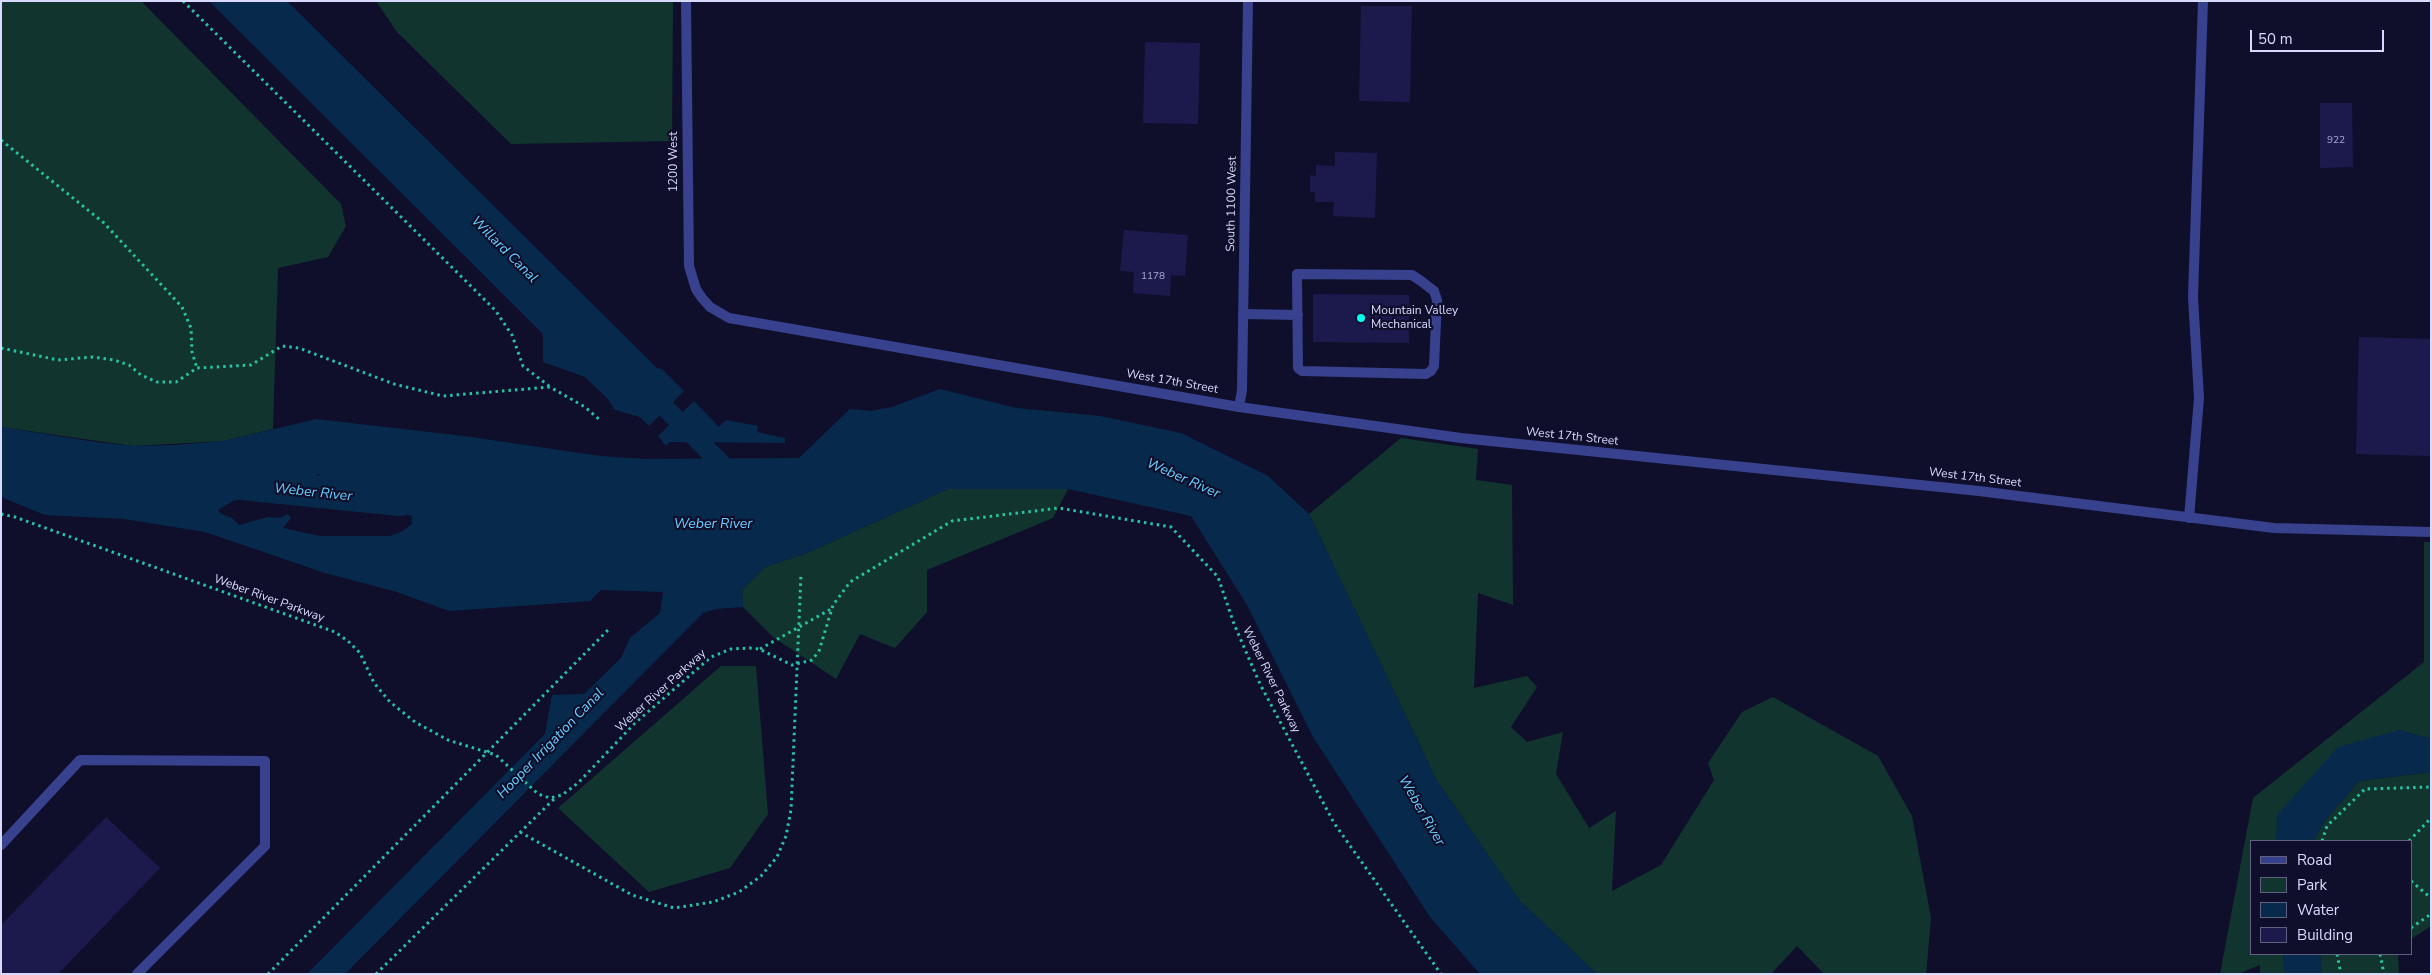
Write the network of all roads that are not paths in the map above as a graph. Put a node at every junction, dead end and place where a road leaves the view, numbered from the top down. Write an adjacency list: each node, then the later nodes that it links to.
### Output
1 (686, 1): 4 (street, 1200 West)
2 (1248, 1): 5 (street, South 1100 West)
3 (2203, 1): 8 (street)
4 (718, 312): 7 (street, West 17th Street)
5 (1243, 314): 6 (street); 7 (street, South 1100 West)
6 (1298, 315): 6 (street)
7 (1239, 407): 8 (street, West 17th Street)
8 (2189, 518): 9 (street, West 17th Street)
9 (2431, 532)
10 (1, 845): 11 (street)
11 (137, 974)

